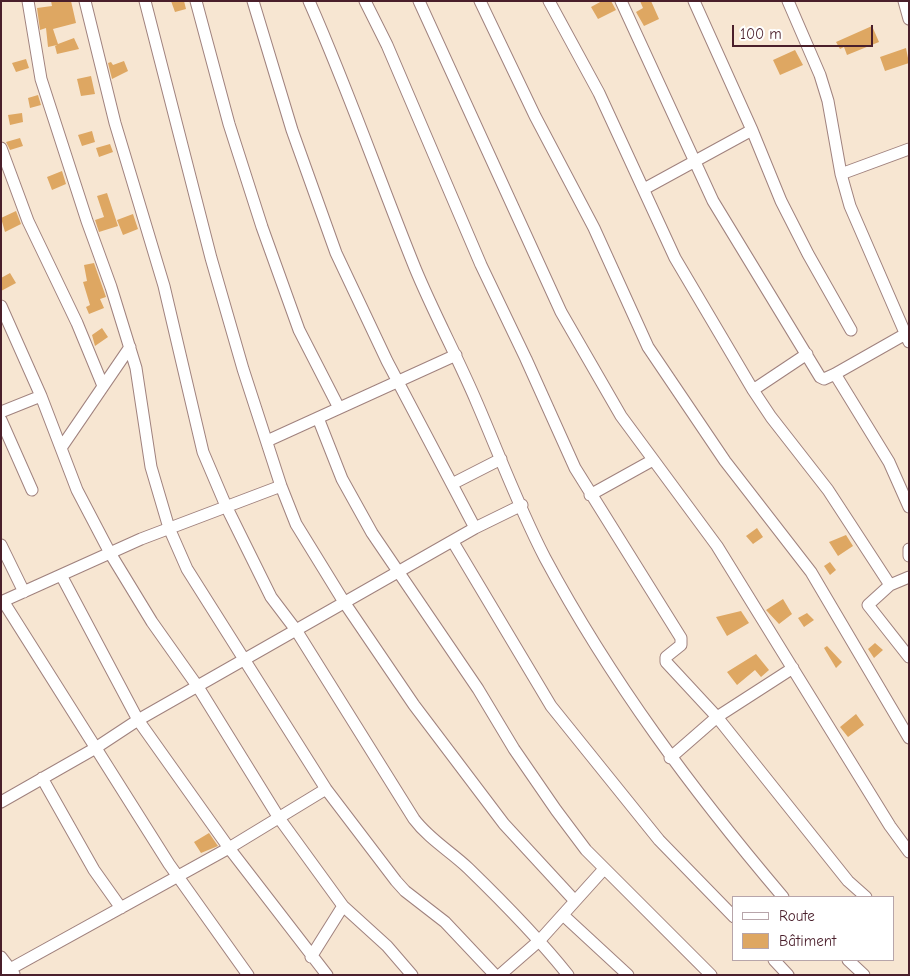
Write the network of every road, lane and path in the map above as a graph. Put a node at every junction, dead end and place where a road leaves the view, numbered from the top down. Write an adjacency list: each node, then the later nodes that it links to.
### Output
1 (28, 1): 25 (street)
2 (85, 1): 46 (street)
3 (145, 1): 37 (street)
4 (196, 1): 33 (street)
5 (253, 1): 29 (street)
6 (309, 1): 27 (street)
7 (365, 1): 44 (street)
8 (419, 1): 40 (street)
9 (480, 1): 69 (street)
10 (549, 1): 21 (street)
11 (621, 1): 19 (street)
12 (694, 1): 16 (street)
13 (788, 1): 20 (street)
14 (904, 1): 15 (street)
15 (909, 19)
16 (752, 130): 19 (street); 23 (street)
17 (1, 148): 30 (street)
18 (908, 153): 20 (street)
19 (696, 162): 21 (street); 26 (street)
20 (841, 174): 24 (street)
21 (644, 189): 31 (street)
22 (1, 306): 32 (street)
23 (851, 330)
24 (908, 336): 28 (street)
25 (130, 348): 30 (street); 48 (street)
26 (807, 354): 28 (street); 31 (street)
27 (456, 355): 29 (street); 39 (street)
28 (834, 374): 47 (street)
29 (398, 382): 33 (street); 41 (street)
30 (103, 386): 38 (street)
31 (753, 390): 58 (street)
32 (41, 396): 34 (street); 38 (street)
33 (339, 408): 35 (street)
34 (1, 412)
35 (318, 418): 37 (street); 55 (street)
36 (1, 420): 43 (street)
37 (267, 441): 42 (street)
38 (61, 448): 53 (street)
39 (501, 459): 41 (street); 45 (street)
40 (653, 460): 44 (street); 65 (street)
41 (452, 484): 49 (street)
42 (281, 486): 46 (street); 61 (street)
43 (32, 490)
44 (590, 495): 67 (street)
45 (522, 505): 49 (street); 71 (street)
46 (226, 506): 48 (street); 62 (street)
47 (909, 507)
48 (169, 528): 53 (street); 64 (street)
49 (475, 528): 50 (street)
50 (453, 542): 55 (street); 86 (street)
51 (1, 545): 59 (street)
52 (909, 549): 54 (street)
53 (110, 553): 56 (street); 66 (street)
54 (909, 556)
55 (398, 572): 61 (street); 78 (street)
56 (61, 575): 59 (street); 68 (street)
57 (909, 577): 58 (street)
58 (890, 586): 63 (street)
59 (24, 592): 60 (street)
60 (2, 601): 70 (street)
61 (344, 602): 62 (street); 82 (street)
62 (296, 630): 64 (street); 87 (street)
63 (909, 657)
64 (246, 659): 66 (street); 73 (street)
65 (794, 668): 67 (street); 77 (street)
66 (198, 687): 68 (street); 75 (street)
67 (717, 717): 71 (street); 81 (street)
68 (138, 720): 70 (street); 76 (street)
69 (909, 738)
70 (94, 748): 72 (street); 79 (street)
71 (670, 758): 80 (street)
72 (42, 778): 74 (street); 84 (street)
73 (326, 788): 75 (street); 96 (street)
74 (1, 802)
75 (279, 818): 76 (street); 83 (street)
76 (229, 848): 79 (street); 88 (street)
77 (909, 852)
78 (604, 869): 82 (street); 100 (street)
79 (179, 876): 84 (street); 93 (street)
80 (782, 896)
81 (865, 896)
82 (575, 902): 85 (street)
83 (344, 906): 88 (street); 95 (street)
84 (121, 908): 92 (street)
85 (563, 915): 87 (street); 99 (street)
86 (732, 915)
87 (540, 940): 97 (street); 98 (street)
88 (311, 956): 94 (street)
89 (1, 957): 92 (street)
90 (775, 961): 101 (street)
91 (849, 961): 102 (street)
92 (9, 973)
93 (248, 975)
94 (326, 975)
95 (412, 975)
96 (495, 975)
97 (500, 975)
98 (568, 975)
99 (628, 975)
100 (711, 975)
101 (788, 975)
102 (864, 975)

